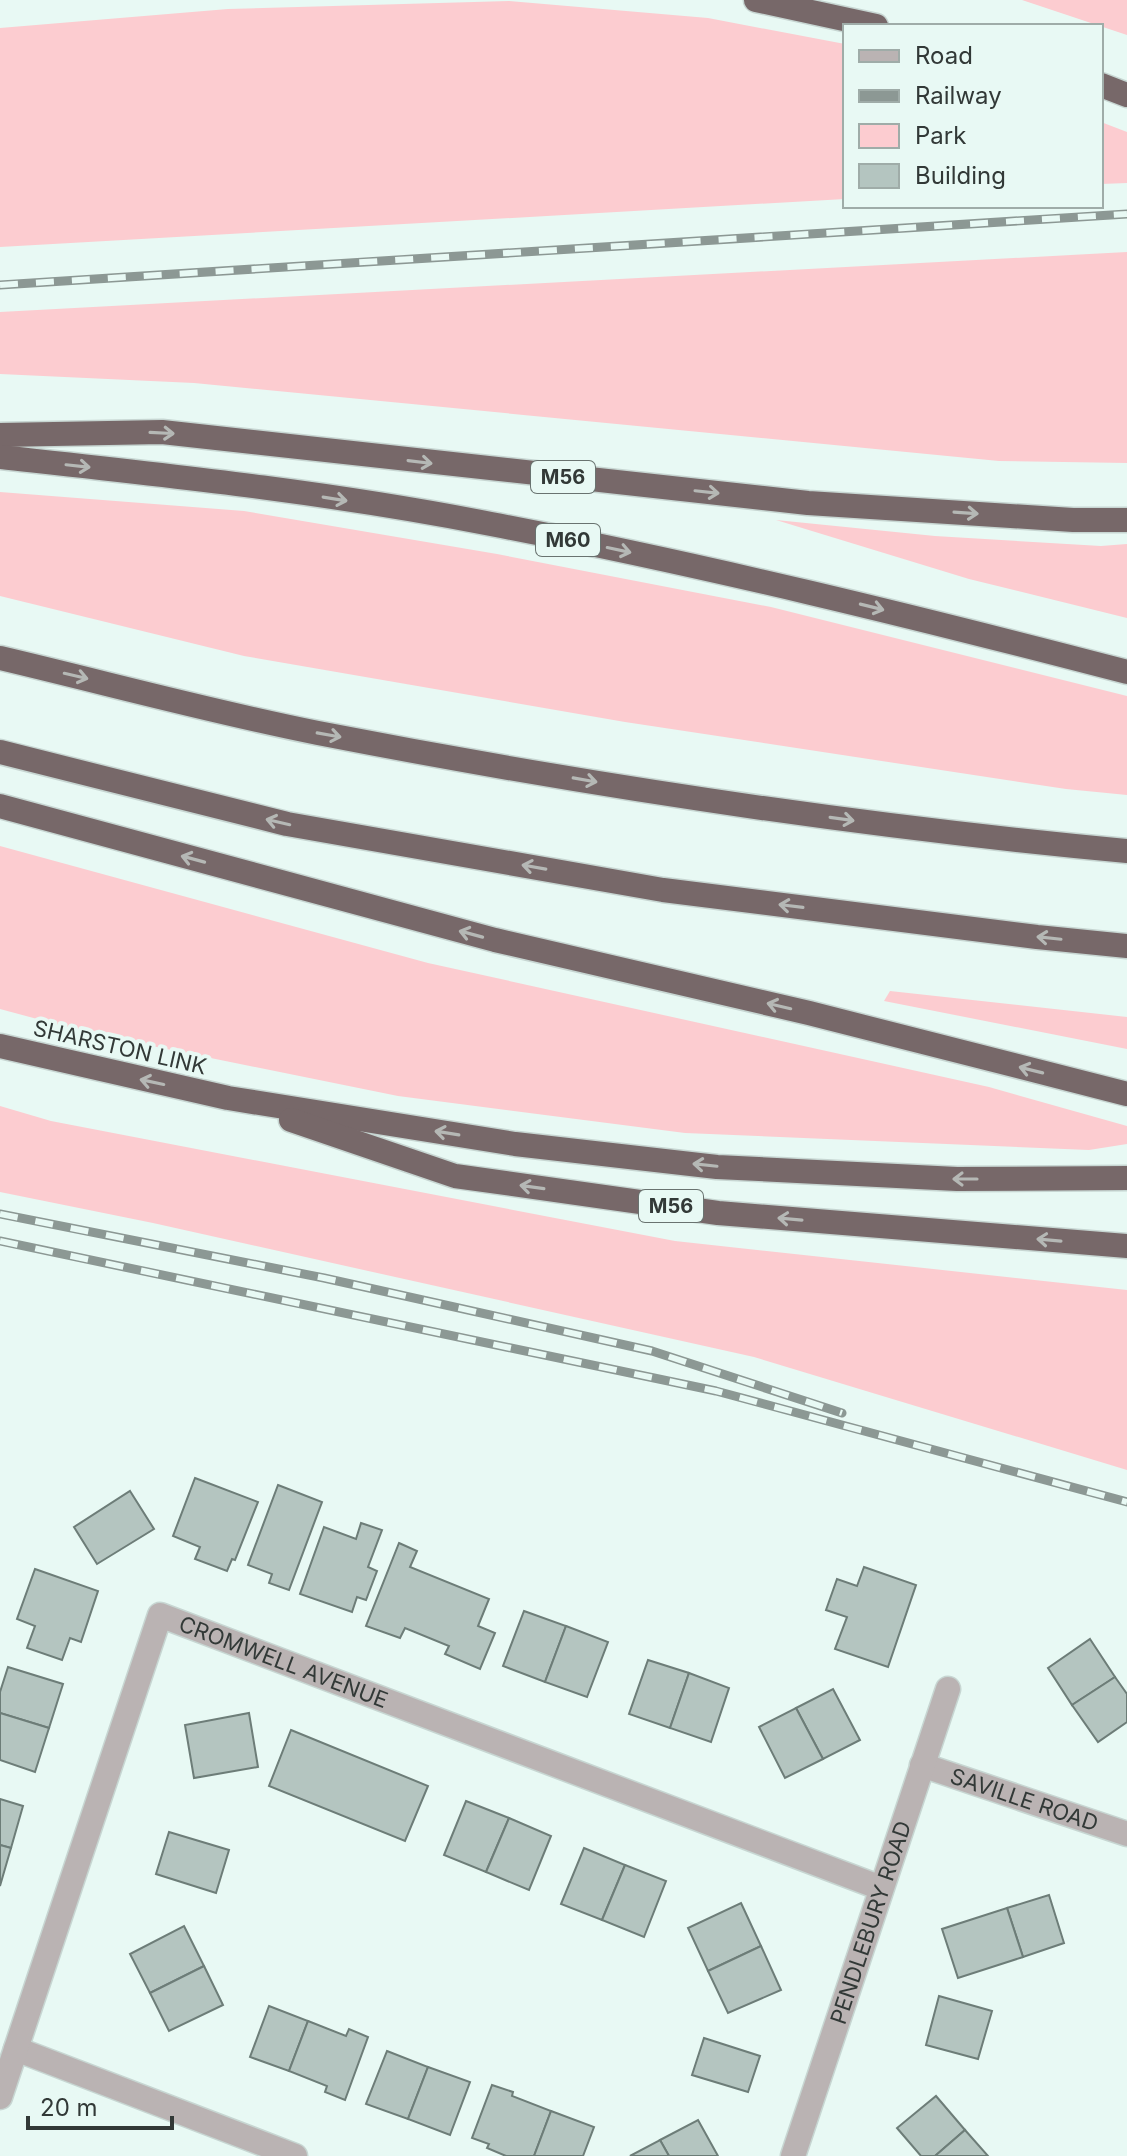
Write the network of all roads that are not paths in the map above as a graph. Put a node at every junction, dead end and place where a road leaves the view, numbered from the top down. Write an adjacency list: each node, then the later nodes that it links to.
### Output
1 (756, 0): 2 (highway)
2 (867, 24)
3 (0, 435): 5 (highway, M56, one-way to 5)
4 (0, 457): 7 (highway, M60, one-way to 7)
5 (1127, 520)
6 (0, 658): 10 (highway, one-way to 10)
7 (1127, 672)
8 (0, 752): 11 (highway, one-way to 8)
9 (0, 806): 13 (highway, one-way to 9)
10 (1127, 851)
11 (1127, 946)
12 (0, 1046): 14 (highway, SHARSTON LINK / M56, one-way to 12)
13 (1117, 1091)
14 (228, 1098): 15 (highway, M56, one-way to 14); 16 (highway, M56, one-way to 14)
15 (1127, 1178)
16 (1127, 1246)
17 (948, 1689): 18 (street, PENDLEBURY ROAD)
18 (922, 1765): 19 (street, SAVILLE ROAD); 20 (street, PENDLEBURY ROAD)
19 (1127, 1834)
20 (881, 1888): 21 (street, CROMWELL AVENUE); 24 (street, PENDLEBURY ROAD)
21 (16, 2049): 22 (street, CROMWELL AVENUE); 23 (street)
22 (0, 2097)
23 (295, 2156)
24 (793, 2156)

